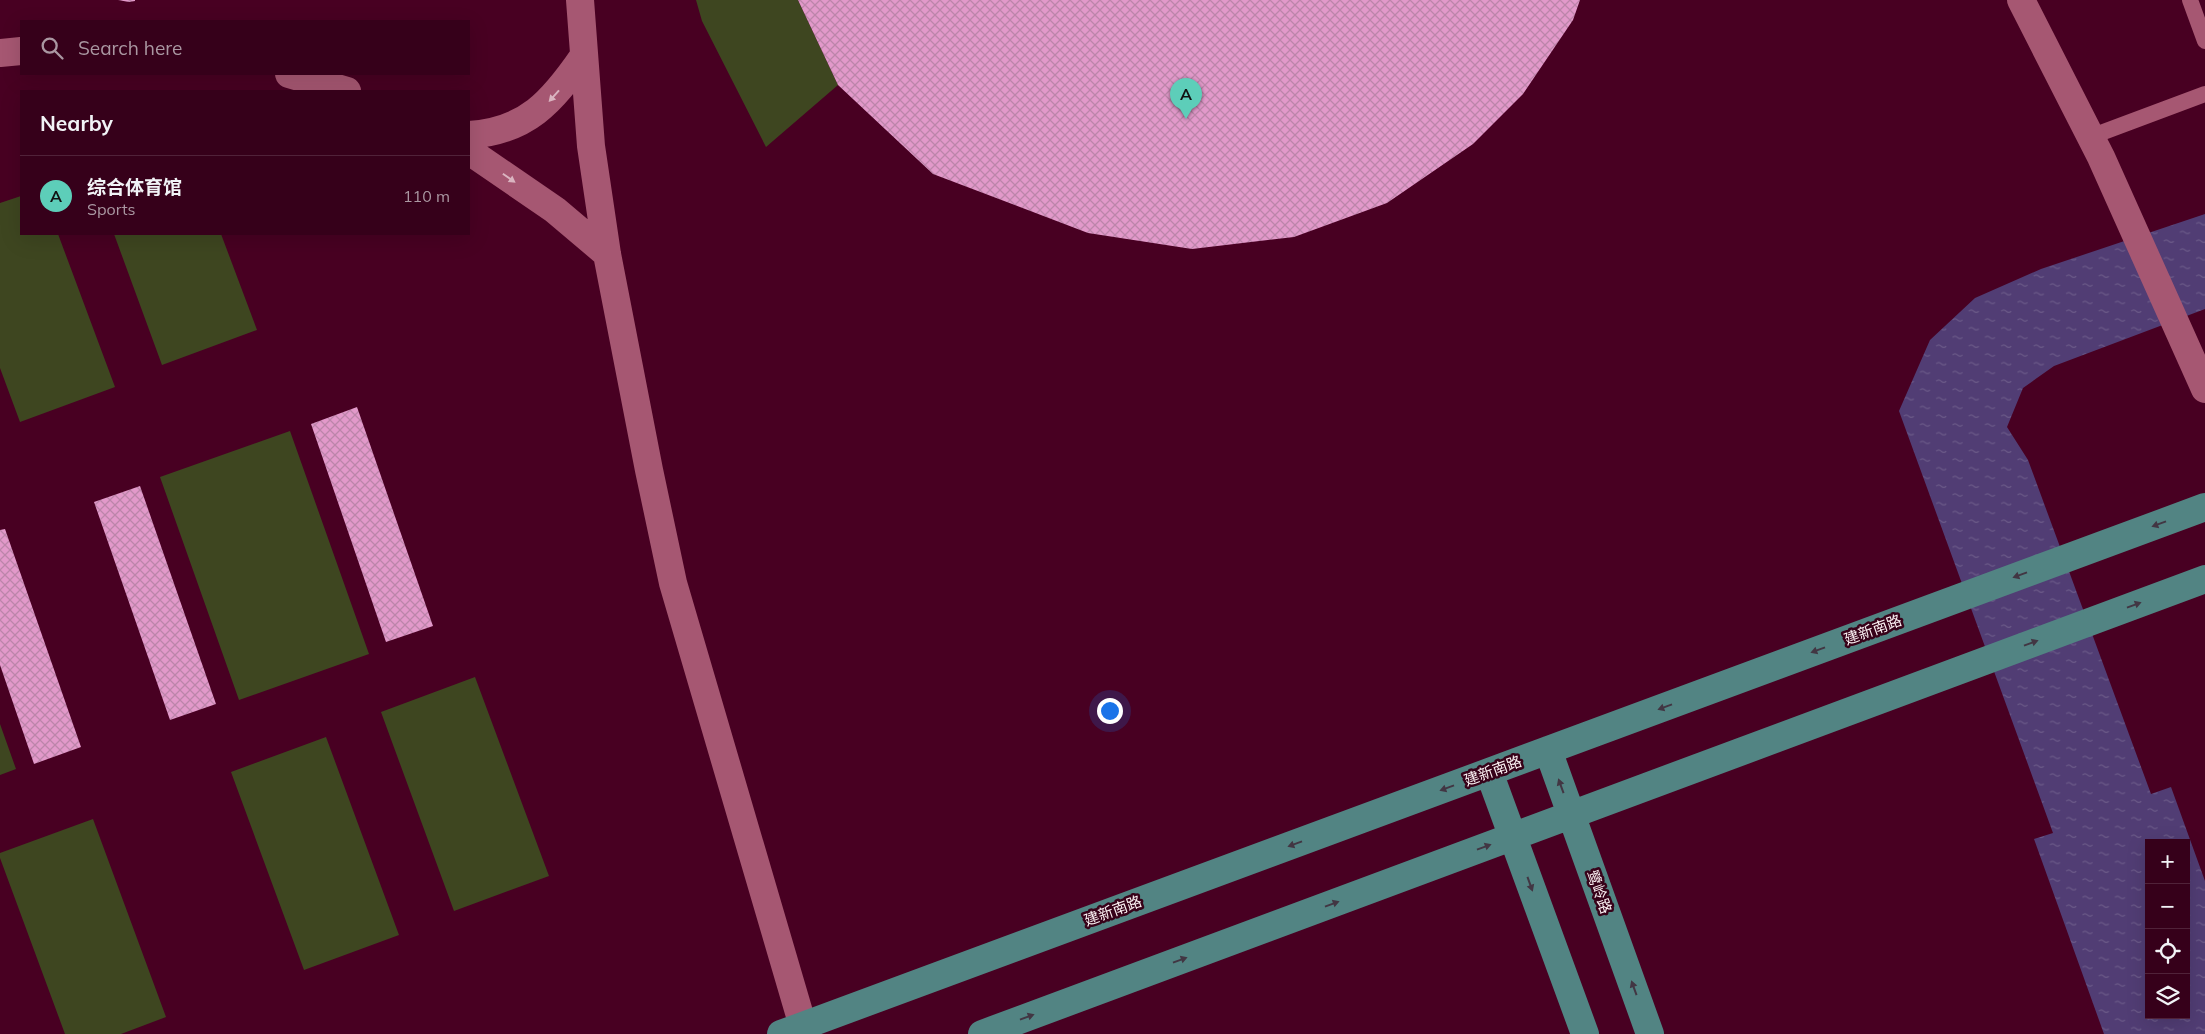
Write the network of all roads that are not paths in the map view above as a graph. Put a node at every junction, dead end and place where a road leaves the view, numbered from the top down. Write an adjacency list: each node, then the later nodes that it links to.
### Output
1 (580, 0): 7 (street)
2 (2021, 0): 12 (street)
3 (2190, 0): 4 (lane)
4 (2205, 41)
5 (20, 51): 6 (street)
6 (0, 53)
7 (583, 57): 11 (street, one-way to 11); 14 (street)
8 (291, 75): 9 (street)
9 (344, 90)
10 (2205, 94): 12 (lane)
11 (470, 135)
12 (2096, 147): 15 (street)
13 (470, 152): 14 (street, one-way to 14)
14 (607, 254): 22 (street)
15 (2205, 389)
16 (2205, 507): 18 (main road, 建新南路, one-way to 18)
17 (2205, 579): 20 (main road, one-way to 17)
18 (1548, 750): 19 (main road, 建新南路); 20 (main road, 鹭岭路, one-way to 18)
19 (1489, 772): 21 (main road); 22 (main road, 建新南路, one-way to 22)
20 (1571, 815): 21 (main road); 25 (main road, 鹭岭路, one-way to 20)
21 (1513, 837): 23 (main road, one-way to 21); 24 (main road, one-way to 24)
22 (792, 1030)
23 (982, 1034)
24 (1585, 1034)
25 (1650, 1034)

